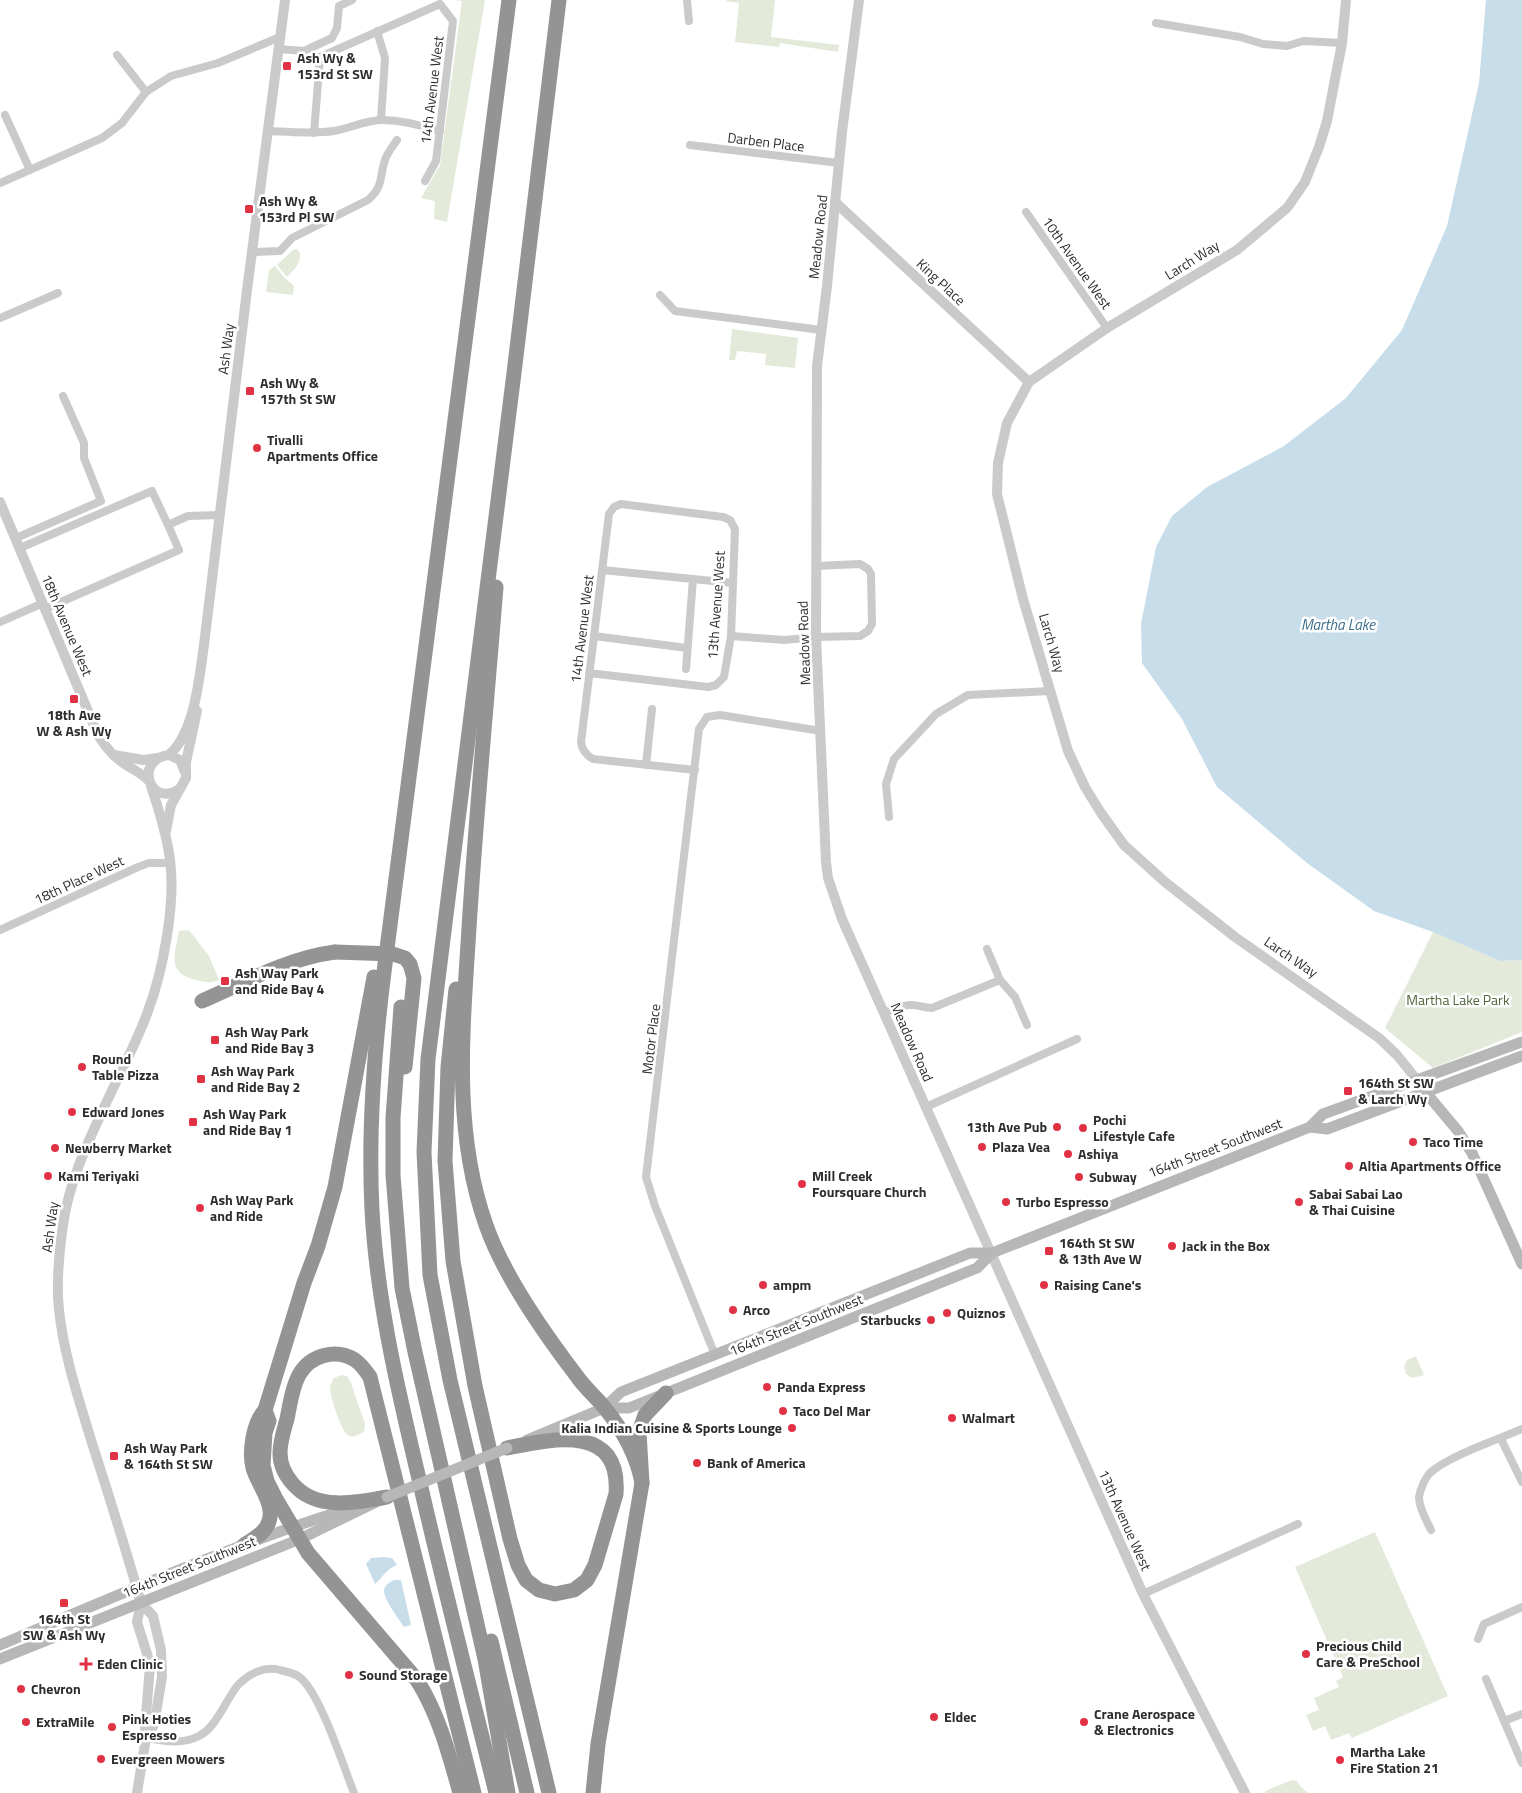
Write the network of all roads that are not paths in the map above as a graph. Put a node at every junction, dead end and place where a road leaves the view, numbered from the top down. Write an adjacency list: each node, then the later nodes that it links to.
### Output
1 (285, 0): 11 (street, Ash Way)
2 (352, 0): 13 (street)
3 (509, 0): 71 (highway)
4 (559, 0): 35 (highway)
5 (687, 0): 8 (street)
6 (859, 0): 23 (street, Meadow Road)
7 (1346, 0): 12 (street, Larch Way)
8 (690, 21)
9 (1156, 23): 12 (street)
10 (377, 31): 17 (street); 19 (street, 14th Avenue West); 20 (street)
11 (280, 37): 13 (street, Ash Way); 15 (street)
12 (1342, 43): 33 (street, Larch Way)
13 (279, 49): 18 (street, Ash Way)
14 (117, 55): 15 (street)
15 (146, 92): 24 (street)
16 (6, 116): 24 (street)
17 (381, 120): 19 (street); 20 (street)
18 (268, 131): 20 (street); 29 (street, Ash Way)
19 (440, 131): 25 (street, 14th Avenue West)
20 (314, 133)
21 (397, 140): 29 (street)
22 (690, 145): 23 (street, Darben Place)
23 (839, 163): 27 (street, Meadow Road)
24 (30, 170): 26 (street)
25 (425, 181)
26 (0, 183)
27 (835, 202): 34 (street, Meadow Road); 36 (street, King Place)
28 (1026, 212): 33 (street, 10th Avenue West)
29 (252, 252): 40 (street, Ash Way)
30 (58, 293): 32 (street)
31 (660, 295): 34 (street)
32 (0, 318)
33 (1107, 328): 36 (street, Larch Way)
34 (821, 330): 43 (street, Meadow Road)
35 (514, 373): 69 (highway); 121 (highway)
36 (1029, 382): 55 (street, Larch Way)
37 (62, 396): 42 (street)
38 (0, 502): 42 (street, 18th Avenue West)
39 (614, 507): 44 (street, 14th Avenue West); 46 (street, 13th Avenue West)
40 (219, 515): 41 (street); 56 (street, Ash Way)
41 (168, 524): 42 (street); 47 (street)
42 (18, 543): 47 (street, 18th Avenue West)
43 (816, 566): 51 (street, Meadow Road); 51 (street)
44 (602, 570): 45 (street); 49 (street, 14th Avenue West)
45 (693, 579): 46 (street); 52 (street)
46 (733, 583): 50 (street, 13th Avenue West)
47 (44, 606): 48 (street); 59 (street, 18th Avenue West)
48 (0, 622)
49 (594, 636): 52 (street); 54 (street, 14th Avenue West)
50 (731, 636): 51 (street); 54 (street, 13th Avenue West)
51 (816, 637): 58 (street, Meadow Road)
52 (687, 648): 53 (street)
53 (686, 669)
54 (590, 673): 62 (street, 14th Avenue West)
55 (1050, 690): 67 (street); 82 (street, Larch Way)
56 (196, 701): 60 (street, Ash Way); 64 (street, Ash Way)
57 (652, 709): 62 (street)
58 (821, 731): 63 (street, Motor Place); 77 (street, Meadow Road)
59 (114, 755): 61 (street); 65 (street, 18th Avenue West)
60 (169, 755): 61 (street); 64 (street)
61 (158, 758): 65 (street)
62 (646, 765): 63 (street)
63 (695, 770): 88 (street, Motor Place)
64 (185, 772): 66 (street)
65 (150, 783): 66 (street); 68 (street, Ash Way)
66 (180, 788): 68 (street, Ash Way)
67 (889, 818)
68 (166, 834): 70 (street, Ash Way)
69 (473, 858): 90 (highway); 94 (highway)
70 (171, 863): 72 (street, 18th Place West); 102 (street, Ash Way)
71 (394, 889): 91 (highway); 118 (highway)
72 (0, 930)
73 (987, 949): 75 (street)
74 (384, 953): 76 (highway, bridge); 119 (highway); 120 (highway, bridge)
75 (1000, 980): 77 (street); 78 (street)
76 (202, 1001)
77 (884, 1013): 84 (street, Meadow Road)
78 (1027, 1025)
79 (1077, 1039): 84 (street)
80 (1522, 1042): 82 (main road, 164th Street Southwest)
81 (1522, 1056): 83 (main road, 164th Street Southwest)
82 (1417, 1080): 83 (main road, Larch Way); 85 (main road, 164th Street Southwest)
83 (1425, 1092): 85 (main road, 164th Street Southwest); 87 (main road, Larch Way)
84 (926, 1107): 86 (street, Meadow Road)
85 (1310, 1127): 86 (main road, 164th Street Southwest)
86 (992, 1253): 88 (main road, 164th Street Southwest); 89 (main road, 164th Street Southwest); 103 (street, 13th Avenue West)
87 (1522, 1264)
88 (715, 1355): 90 (main road, 164th Street Southwest)
89 (666, 1393): 90 (main road, 164th Street Southwest); 96 (highway)
90 (604, 1408): 94 (main road, 164th Street Southwest); 96 (highway)
91 (265, 1410): 100 (highway); 101 (highway)
92 (1522, 1429): 93 (street)
93 (1501, 1438): 95 (street); 99 (street)
94 (507, 1448): 97 (main road, 164th Street Southwest, bridge)
95 (1522, 1482)
96 (642, 1483): 122 (highway)
97 (387, 1497): 100 (main road, 164th Street Southwest); 117 (highway)
98 (1298, 1524): 103 (street)
99 (1431, 1530)
100 (296, 1533): 101 (main road, 164th Street Southwest); 104 (main road, 164th Street Southwest); 116 (highway)
101 (244, 1545): 102 (main road, 164th Street Southwest)
102 (137, 1588): 104 (street, Ash Way); 107 (main road, 164th Street Southwest)
103 (1143, 1594): 123 (street, 13th Avenue West)
104 (141, 1603): 108 (main road, 164th Street Southwest); 112 (street, Ash Way); 112 (street, Ash Way)
105 (1522, 1607): 106 (street)
106 (1478, 1639)
107 (0, 1645)
108 (0, 1659)
109 (1486, 1679): 111 (street)
110 (1522, 1714): 111 (street)
111 (1504, 1721): 113 (street)
112 (146, 1738): 114 (street, Ash Way); 115 (street)
113 (1522, 1763)
114 (137, 1793)
115 (354, 1793)
116 (460, 1793)
117 (474, 1793)
118 (496, 1793)
119 (508, 1793)
120 (527, 1793)
121 (549, 1793)
122 (593, 1793)
123 (1245, 1793)

